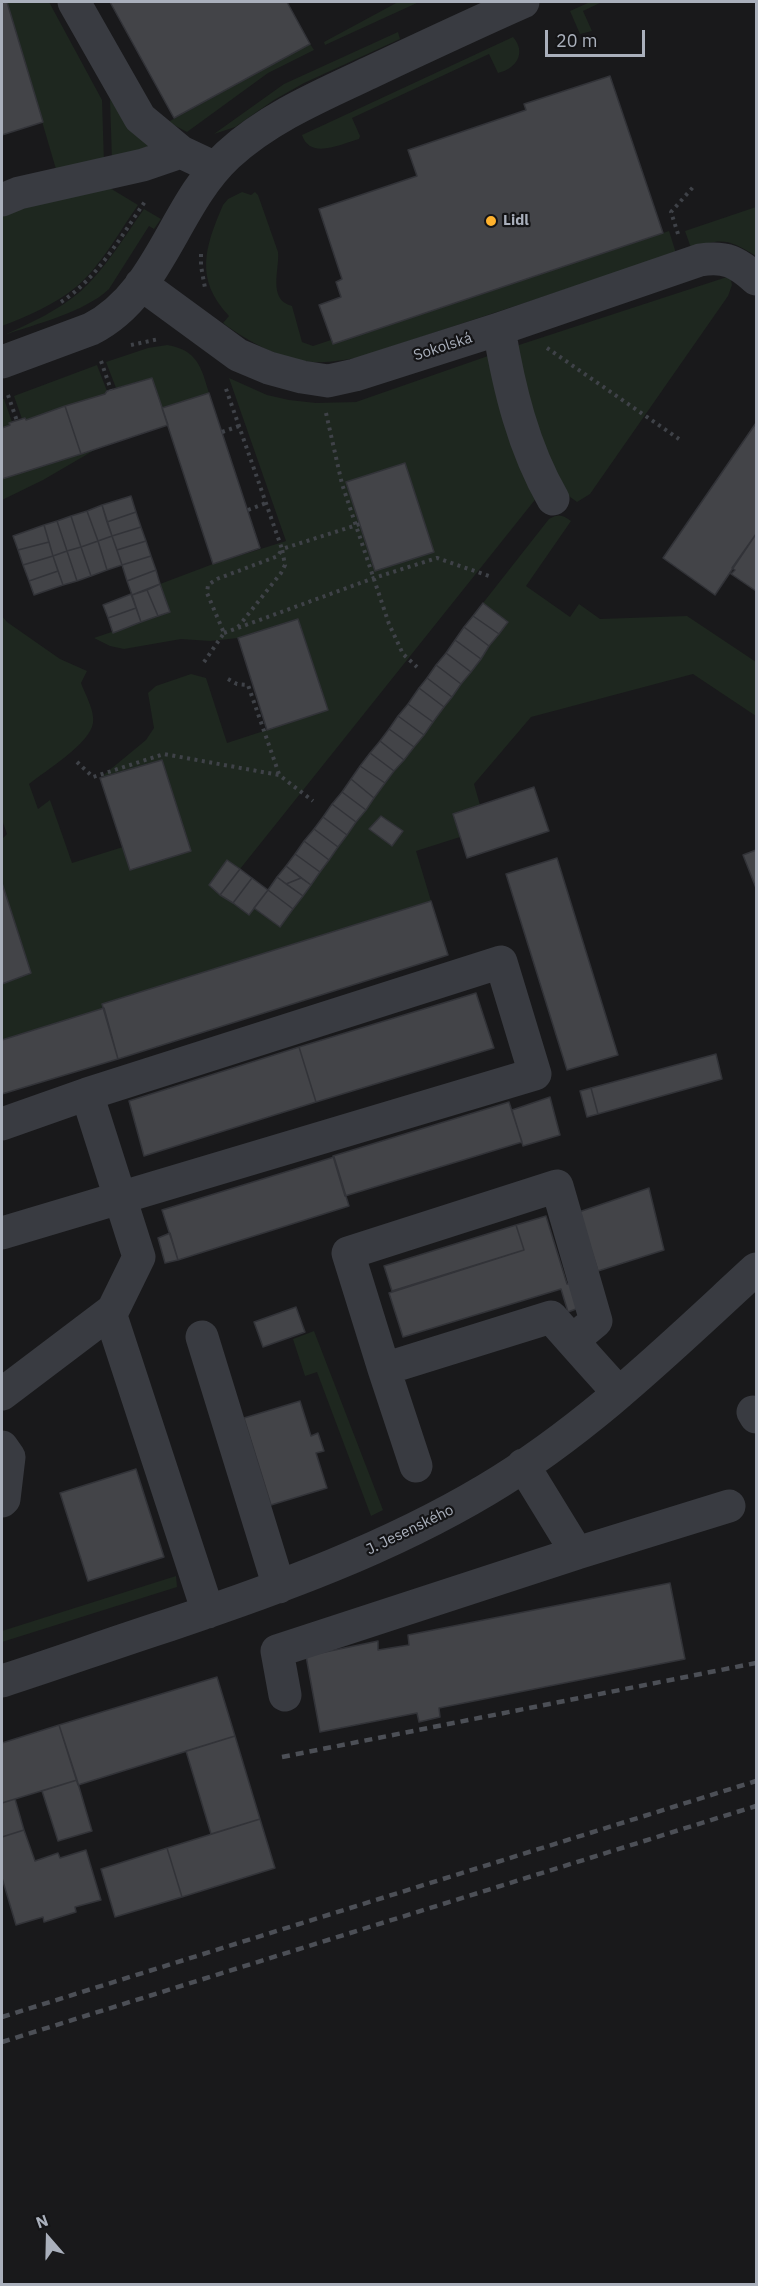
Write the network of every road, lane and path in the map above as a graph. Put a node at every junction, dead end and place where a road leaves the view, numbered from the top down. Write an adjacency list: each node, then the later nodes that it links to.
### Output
1 (74, 2): 3 (street)
2 (523, 2): 4 (street)
3 (181, 152): 4 (street); 6 (street)
4 (214, 168): 11 (street)
5 (694, 186): 8 (path)
6 (2, 200)
7 (144, 203): 13 (path)
8 (678, 233)
9 (203, 243): 12 (path)
10 (756, 279): 14 (street, Sokolská)
11 (141, 284): 14 (street, Sokolská); 19 (street)
12 (208, 296)
13 (58, 303)
14 (499, 329): 28 (street)
15 (165, 338): 16 (path)
16 (121, 349)
17 (100, 357): 20 (path)
18 (566, 361): 27 (path)
19 (2, 362)
20 (111, 390)
21 (2, 393): 24 (path)
22 (228, 395): 25 (path)
23 (325, 407): 31 (path)
24 (17, 421)
25 (240, 426): 26 (path); 29 (path)
26 (222, 432)
27 (680, 439)
28 (553, 499)
29 (266, 503): 30 (path); 32 (path)
30 (248, 510)
31 (358, 524): 32 (path); 34 (path)
32 (282, 549): 35 (path); 36 (path)
33 (489, 576): 34 (path)
34 (374, 578): 35 (path); 38 (path)
35 (238, 628): 36 (path)
36 (224, 633): 37 (path)
37 (204, 662)
38 (417, 667)
39 (228, 679): 41 (path)
40 (77, 762): 41 (path)
41 (279, 775): 42 (path)
42 (313, 801)
43 (87, 1094): 44 (street); 45 (street); 45 (street)
44 (2, 1124)
45 (120, 1198): 46 (street); 48 (street)
46 (2, 1233)
47 (756, 1269): 52 (street, J. Jesenského)
48 (110, 1313): 53 (street); 61 (street)
49 (202, 1337): 60 (street)
50 (572, 1341): 51 (street); 51 (street); 52 (street)
51 (384, 1369): 56 (street)
52 (619, 1393): 55 (street, J. Jesenského)
53 (2, 1394)
54 (2, 1447): 57 (street)
55 (523, 1465): 59 (street); 60 (street, J. Jesenského)
56 (416, 1466)
57 (2, 1501)
58 (729, 1506): 59 (street)
59 (577, 1553): 63 (street)
60 (279, 1587): 61 (street, J. Jesenského)
61 (208, 1612): 62 (street, J. Jesenského)
62 (2, 1681)
63 (285, 1695)

